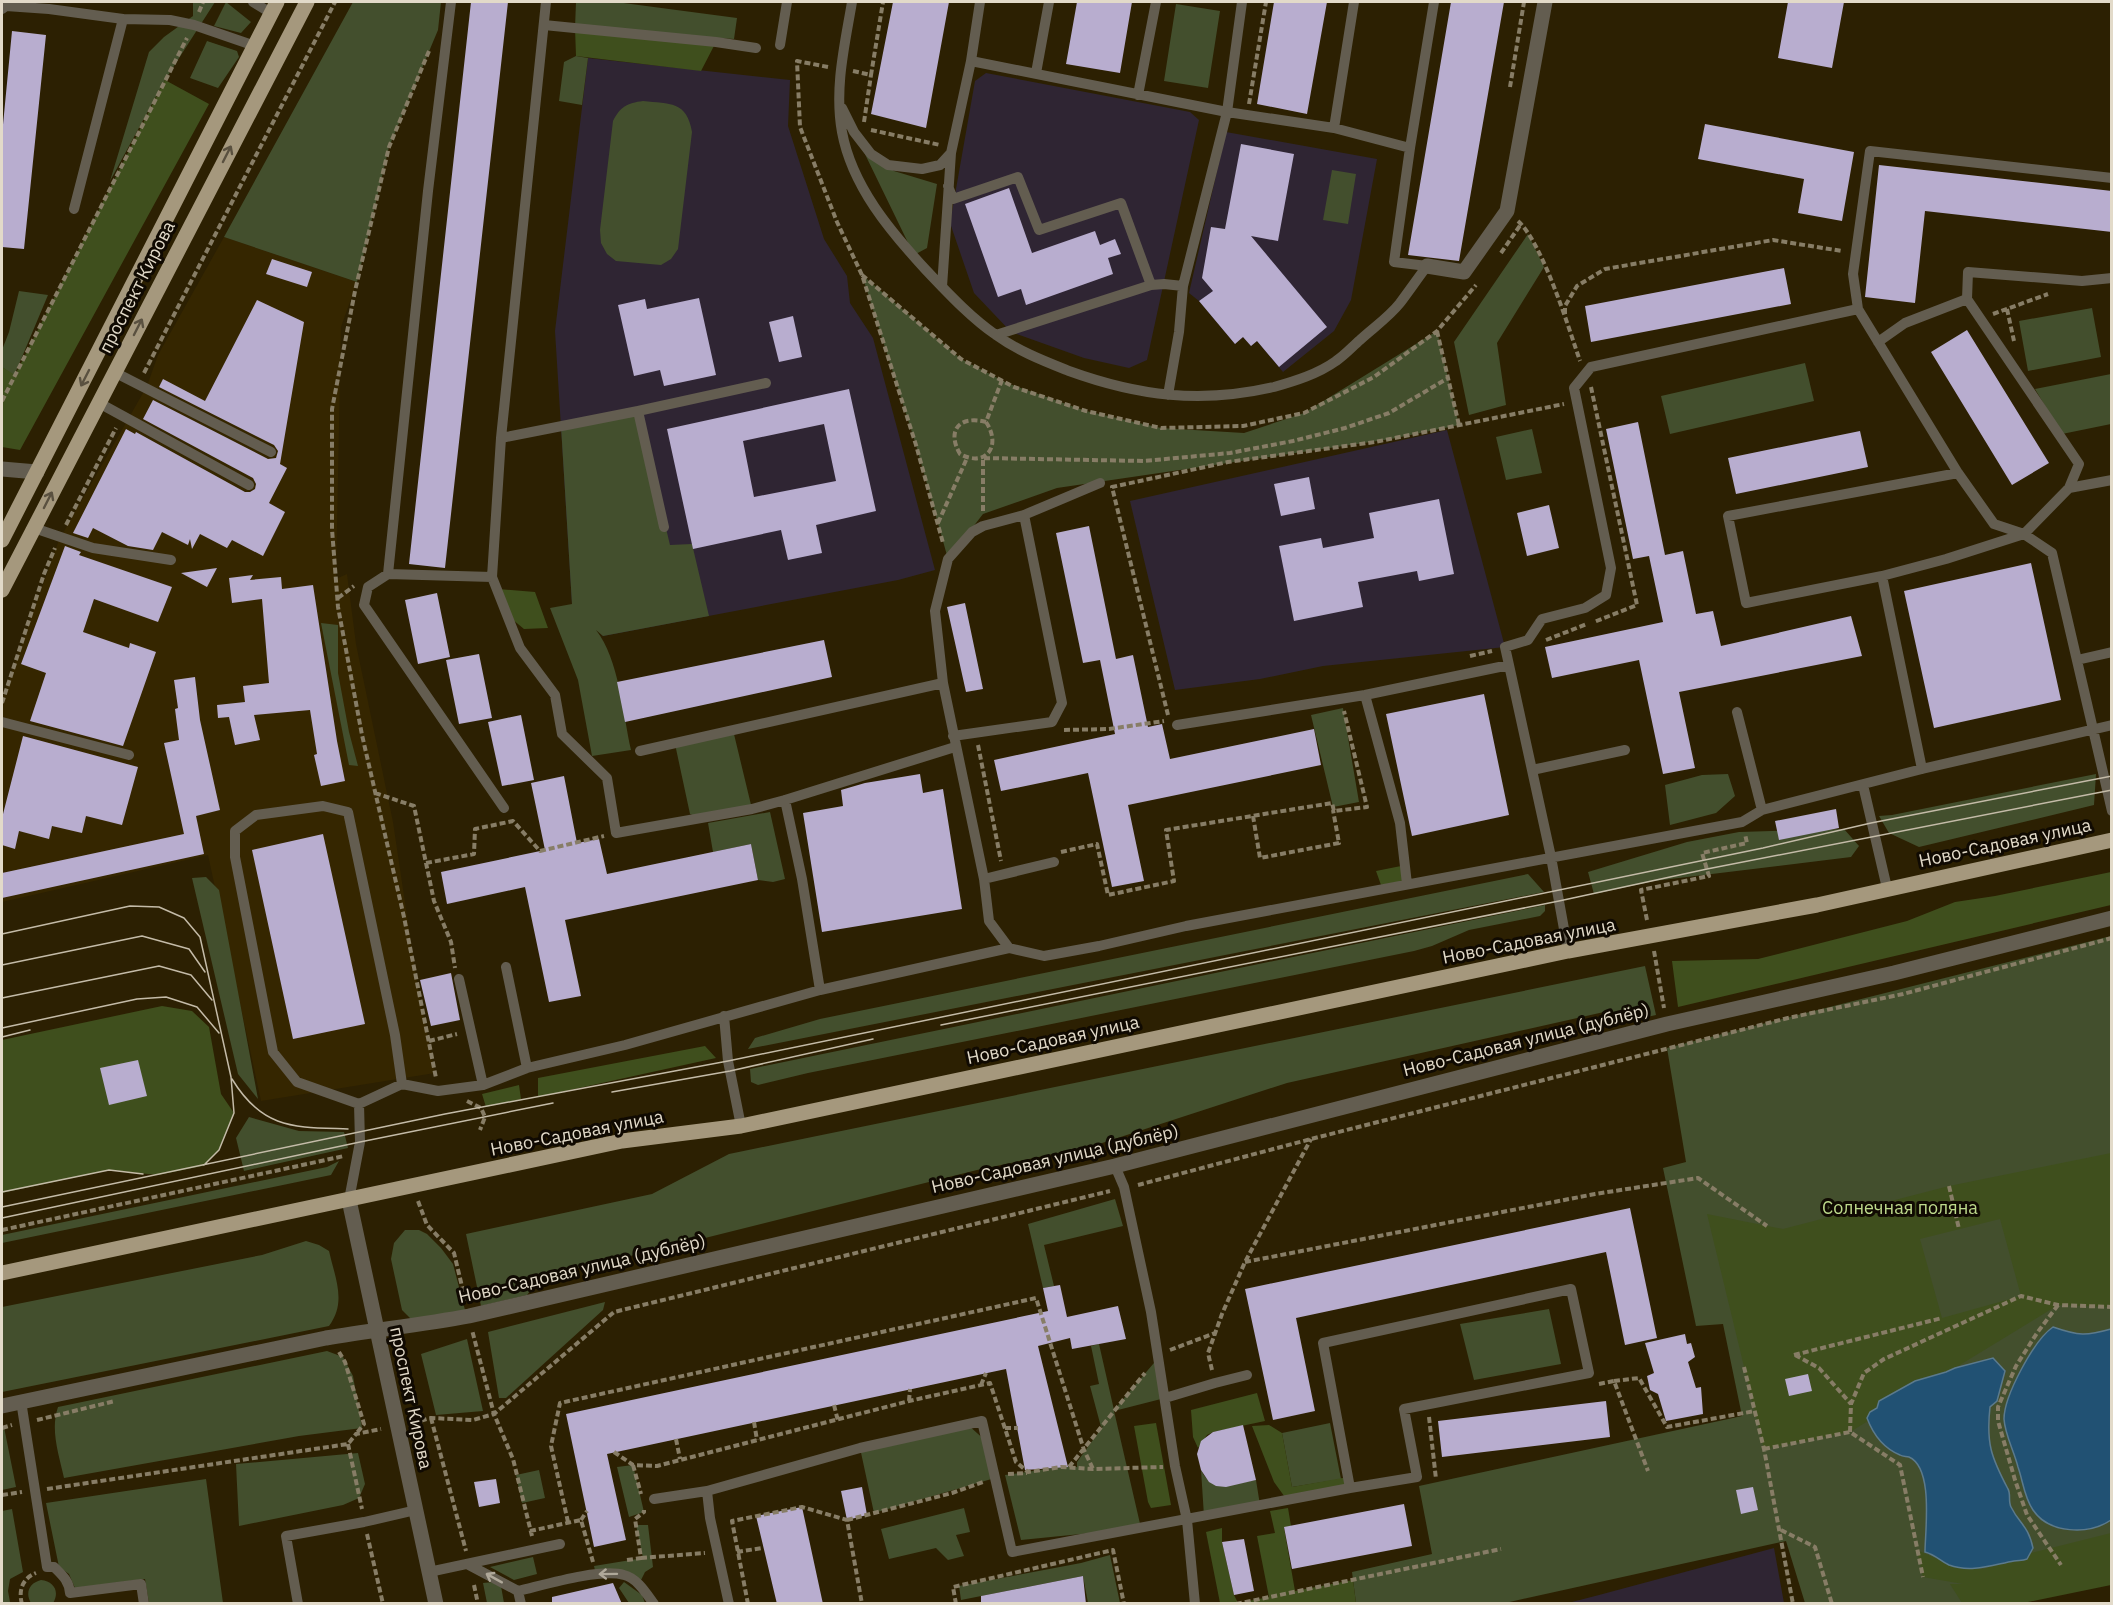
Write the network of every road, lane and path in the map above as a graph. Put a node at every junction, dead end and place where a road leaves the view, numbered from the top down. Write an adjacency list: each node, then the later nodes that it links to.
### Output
1 (203, 2): 22 (path)
2 (253, 2): 19 (lane)
3 (307, 2): 60 (main road, проспект Кирова, one-way to 3)
4 (335, 2): 65 (path)
5 (451, 2): 95 (lane)
6 (546, 2): 23 (lane)
7 (787, 2): 24 (lane)
8 (852, 2): 28 (lane)
9 (883, 2): 30 (path)
10 (980, 2): 27 (lane)
11 (1048, 2): 29 (lane)
12 (1156, 2): 31 (lane)
13 (1242, 2): 34 (lane)
14 (1266, 2): 33 (path)
15 (1354, 2): 35 (lane)
16 (1434, 2): 36 (lane)
17 (1545, 2): 41 (street)
18 (67, 6): 20 (lane); 21 (lane)
19 (274, 7): 25 (main road, проспект Кирова)
20 (2, 9)
21 (123, 19): 22 (lane); 40 (lane)
22 (194, 25): 25 (lane); 67 (path)
23 (544, 25): 26 (lane); 74 (lane)
24 (780, 45)
25 (255, 46): 79 (main road, проспект Кирова, one-way to 79)
26 (756, 48)
27 (971, 61): 29 (lane); 37 (lane)
28 (841, 69): 30 (path); 32 (lane); 46 (path)
29 (1036, 73): 31 (lane)
30 (871, 75): 37 (path)
31 (1138, 95): 34 (lane)
32 (839, 102): 37 (lane); 51 (lane)
33 (1249, 106)
34 (1227, 112): 35 (lane); 50 (lane)
35 (1334, 128): 36 (lane)
36 (1410, 148): 45 (lane)
37 (947, 149): 39 (lane)
38 (2112, 178): 43 (lane)
39 (948, 186): 49 (lane); 51 (lane)
40 (74, 209)
41 (1507, 212): 42 (path); 45 (street)
42 (1521, 224): 44 (path); 55 (path)
43 (1856, 253): 54 (lane); 55 (path)
44 (1495, 261)
45 (1426, 266): 66 (lane)
46 (862, 275): 63 (path); 86 (path)
47 (2112, 278): 53 (lane)
48 (1482, 279): 57 (path)
49 (1151, 285): 50 (lane); 58 (lane)
50 (1183, 286): 66 (lane)
51 (942, 287): 58 (lane)
52 (2050, 293): 56 (path)
53 (1967, 299): 56 (lane); 59 (lane)
54 (1858, 309): 59 (lane); 61 (lane)
55 (1565, 319): 61 (path)
56 (1980, 319): 84 (lane)
57 (1437, 331): 62 (path); 63 (path)
58 (996, 335): 66 (lane)
59 (1878, 342): 80 (lane)
60 (114, 372): 65 (lane); 69 (main road, проспект Кирова)
61 (1585, 374): 68 (lane); 99 (path)
62 (1448, 378): 73 (path); 77 (path)
63 (1002, 380): 72 (path)
64 (766, 383): 70 (lane)
65 (138, 384): 75 (lane)
66 (1168, 396)
67 (2, 401)
68 (1576, 401): 73 (path); 100 (lane)
69 (99, 402): 71 (lane); 89 (main road, проспект Кирова, one-way to 69)
70 (638, 411): 74 (lane); 88 (lane)
71 (122, 415): 83 (lane); 91 (path)
72 (986, 422): 76 (path); 77 (path)
73 (1459, 425): 111 (path)
74 (501, 438): 97 (lane)
75 (271, 452)
76 (967, 458): 77 (path); 86 (path)
77 (983, 458): 87 (path)
78 (2, 469): 79 (street)
79 (37, 472): 92 (main road, проспект Кирова)
80 (1958, 473): 90 (lane); 96 (lane)
81 (2112, 480): 84 (lane)
82 (1100, 483): 85 (lane)
83 (249, 485)
84 (2069, 488): 90 (lane)
85 (1024, 515): 87 (lane); 115 (lane)
86 (938, 524): 93 (path)
87 (983, 526): 93 (lane)
88 (664, 527)
89 (33, 528): 91 (lane); 98 (main road, проспект Кирова)
90 (2024, 534): 96 (lane); 103 (lane)
91 (60, 537): 94 (lane); 108 (path)
92 (2, 540)
93 (948, 559): 105 (lane)
94 (171, 560)
95 (387, 574): 97 (lane); 126 (lane)
96 (1882, 576): 120 (lane)
97 (492, 577): 130 (lane)
98 (2, 590)
99 (1545, 641)
100 (1505, 647): 102 (path); 104 (lane)
101 (2112, 652): 103 (lane)
102 (1460, 659)
103 (2077, 660): 113 (lane)
104 (1509, 664): 106 (lane); 121 (lane)
105 (943, 683): 115 (lane); 117 (lane)
106 (1365, 695): 107 (lane); 137 (lane)
107 (1341, 699): 111 (lane); 125 (path)
108 (2, 703)
109 (1737, 712): 127 (lane)
110 (2, 722): 118 (lane)
111 (1172, 723): 114 (path)
112 (2112, 725): 113 (lane)
113 (2092, 729): 120 (lane); 128 (lane)
114 (1062, 730)
115 (954, 742): 119 (lane); 124 (lane)
116 (1625, 750): 121 (lane)
117 (640, 752)
118 (129, 755)
119 (958, 763): 135 (path); 136 (lane)
120 (1922, 769): 122 (lane)
121 (1532, 770): 132 (lane)
122 (1863, 785): 127 (lane); 138 (lane)
123 (375, 793): 134 (path)
124 (785, 800): 130 (lane); 145 (lane)
125 (1332, 803): 129 (path); 129 (path)
126 (504, 808)
127 (1762, 810): 132 (lane)
128 (2112, 811)
129 (1252, 816): 133 (path)
130 (616, 833): 134 (path)
131 (2112, 840): 138 (main road, Ново-Садовая улица)
132 (1551, 856): 137 (lane); 142 (lane)
133 (1054, 858): 136 (lane)
134 (426, 863): 144 (path)
135 (1002, 865)
136 (984, 879): 141 (lane)
137 (1407, 884): 141 (lane)
138 (1887, 888): 142 (main road, Ново-Садовая улица)
139 (2112, 918): 156 (street, Ново-Садовая улица (дублёр))
140 (2112, 938): 154 (path)
141 (1009, 948): 145 (lane)
142 (1568, 951): 153 (main road, Ново-Садовая улица)
143 (506, 966): 149 (lane)
144 (457, 976): 151 (lane)
145 (820, 990): 146 (lane)
146 (724, 1016): 149 (lane); 153 (lane)
147 (466, 1032): 148 (path)
148 (429, 1041)
149 (527, 1068): 151 (lane)
150 (402, 1084): 151 (lane); 152 (lane); 152 (lane)
151 (483, 1084)
152 (359, 1104): 159 (lane)
153 (741, 1126): 159 (main road, Ново-Садовая улица)
154 (1311, 1138): 158 (path); 163 (path)
155 (333, 1159): 162 (path)
156 (1115, 1166): 158 (lane); 168 (street, Ново-Садовая улица (дублёр))
157 (1948, 1186): 161 (path)
158 (1124, 1187): 171 (lane); 223 (path)
159 (349, 1200): 164 (main road, Ново-Садовая улица); 168 (street, проспект Кирова)
160 (1767, 1226): 163 (path)
161 (1959, 1229)
162 (2, 1230)
163 (1245, 1262): 169 (path)
164 (2, 1273)
165 (2058, 1305): 166 (path); 184 (path); 233 (path)
166 (2112, 1307)
167 (1942, 1318): 184 (path)
168 (376, 1330): 182 (street, Ново-Садовая улица (дублёр)); 193 (street, проспект Кирова)
169 (1215, 1333): 171 (path); 176 (path)
170 (331, 1348): 198 (path)
171 (1159, 1357): 180 (lane); 202 (path)
172 (1744, 1367): 187 (path)
173 (987, 1373): 178 (path)
174 (1247, 1375): 176 (lane)
175 (1614, 1381): 177 (path); 187 (path); 207 (path)
176 (1215, 1383): 180 (lane)
177 (1590, 1385)
178 (981, 1386)
179 (910, 1389): 183 (path)
180 (1165, 1398): 222 (lane)
181 (121, 1400): 192 (path)
182 (21, 1401): 186 (street, Ново-Садовая улица (дублёр)); 192 (lane)
183 (909, 1401)
184 (1851, 1404): 197 (path)
185 (834, 1405): 190 (path)
186 (2, 1406)
187 (1755, 1411): 201 (path)
188 (1429, 1414): 210 (path)
189 (431, 1419): 232 (path)
190 (838, 1420)
191 (754, 1422): 200 (path)
192 (25, 1423): 194 (path); 212 (lane)
193 (398, 1426): 198 (path); 218 (street, проспект Кирова)
194 (2, 1428)
195 (1005, 1428): 196 (path)
196 (1018, 1428)
197 (1850, 1432): 201 (path); 237 (path)
198 (356, 1434): 212 (path)
199 (675, 1439): 204 (path)
200 (757, 1440)
201 (1764, 1449): 224 (path)
202 (1084, 1450): 205 (path); 206 (path); 223 (path)
203 (614, 1452): 215 (path)
204 (680, 1459)
205 (1068, 1467)
206 (1093, 1469)
207 (1648, 1471)
208 (1028, 1473): 209 (path)
209 (995, 1478): 213 (lane); 221 (path); 222 (lane)
210 (1436, 1479)
211 (1350, 1488): 211 (lane); 222 (lane)
212 (35, 1491): 214 (path); 240 (lane)
213 (707, 1491): 216 (lane); 228 (lane)
214 (2, 1495)
215 (641, 1496)
216 (654, 1499)
217 (643, 1504): 230 (path)
218 (416, 1510): 235 (street, проспект Кирова); 241 (lane)
219 (586, 1511): 220 (path)
220 (581, 1520): 223 (path); 234 (path)
221 (847, 1520): 229 (path); 248 (path)
222 (1187, 1520): 251 (lane)
223 (568, 1522)
224 (1780, 1530): 253 (path); 254 (path)
225 (561, 1544): 232 (lane)
226 (762, 1548): 229 (path)
227 (1501, 1550): 252 (path)
228 (718, 1552): 229 (path); 230 (path); 246 (lane)
229 (738, 1552): 247 (path)
230 (641, 1558): 231 (path)
231 (617, 1562)
232 (469, 1565): 235 (lane); 238 (lane, one-way to 232); 243 (path)
233 (2061, 1565)
234 (594, 1566)
235 (429, 1572): 242 (street, проспект Кирова)
236 (38, 1573): 239 (path)
237 (1923, 1577)
238 (518, 1591): 244 (lane); 245 (lane, one-way to 238)
239 (22, 1604)
240 (144, 1604)
241 (298, 1604)
242 (436, 1604)
243 (478, 1604)
244 (521, 1604)
245 (654, 1604)
246 (729, 1604)
247 (748, 1604)
248 (862, 1604)
249 (956, 1604): 250 (path)
250 (1124, 1604)
251 (1195, 1604)
252 (1236, 1604)
253 (1793, 1604)
254 (1832, 1604)

